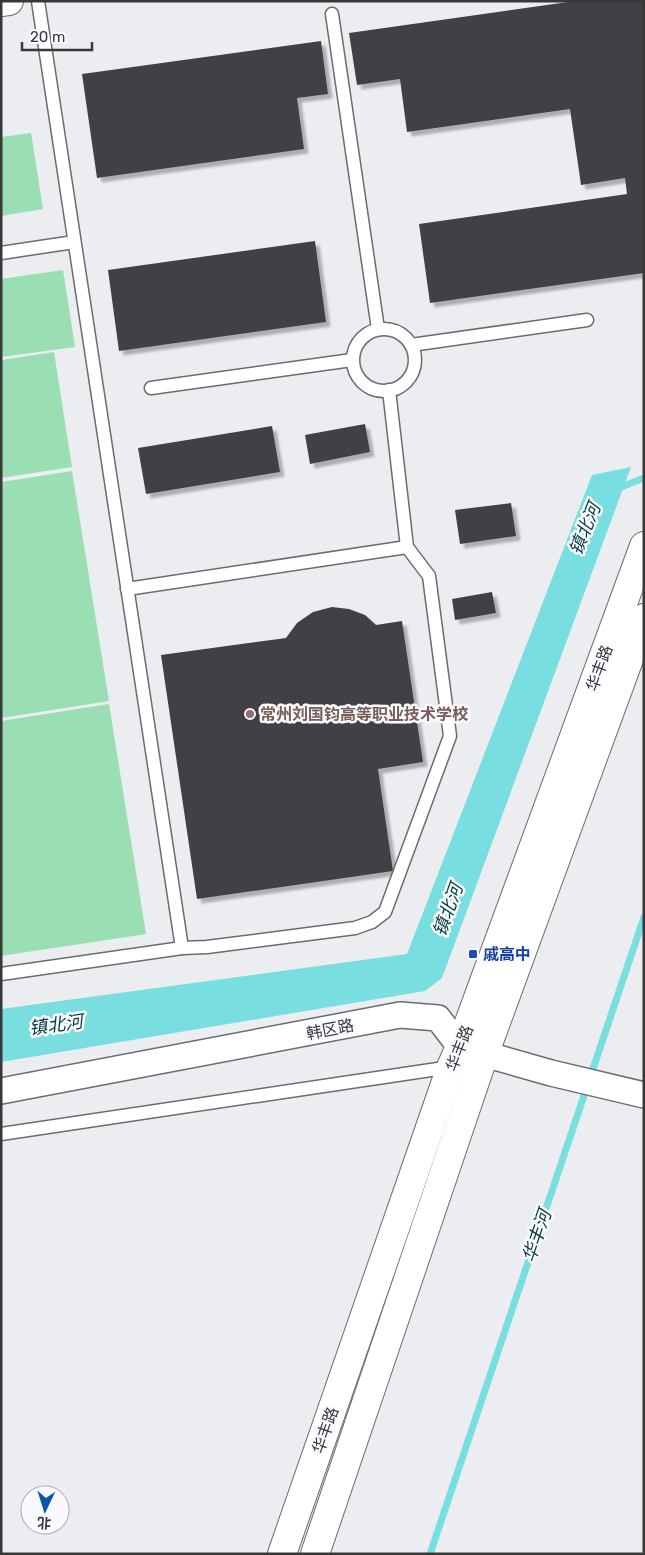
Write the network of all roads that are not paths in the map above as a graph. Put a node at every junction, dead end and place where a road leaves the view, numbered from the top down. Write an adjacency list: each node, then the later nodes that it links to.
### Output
1 (9, 1): 3 (street)
2 (38, 1): 5 (lane)
3 (1, 2)
4 (332, 14): 8 (lane)
5 (74, 242): 6 (lane); 15 (lane)
6 (1, 253)
7 (587, 320): 9 (lane)
8 (378, 329): 9 (lane); 10 (lane)
9 (412, 345): 12 (lane)
10 (352, 360): 11 (lane); 12 (lane)
11 (151, 388)
12 (389, 390): 14 (lane)
13 (644, 546): 19 (street, 华丰路)
14 (407, 547): 15 (lane); 17 (lane)
15 (127, 590): 17 (lane)
16 (644, 618): 19 (street, 华丰路)
17 (182, 948): 18 (lane)
18 (1, 974)
19 (465, 1056): 20 (street, 韩区路); 21 (street); 22 (lane); 23 (street, 华丰路); 24 (street, 华丰路)
20 (1, 1091)
21 (644, 1095)
22 (1, 1134)
23 (282, 1554)
24 (315, 1554)

